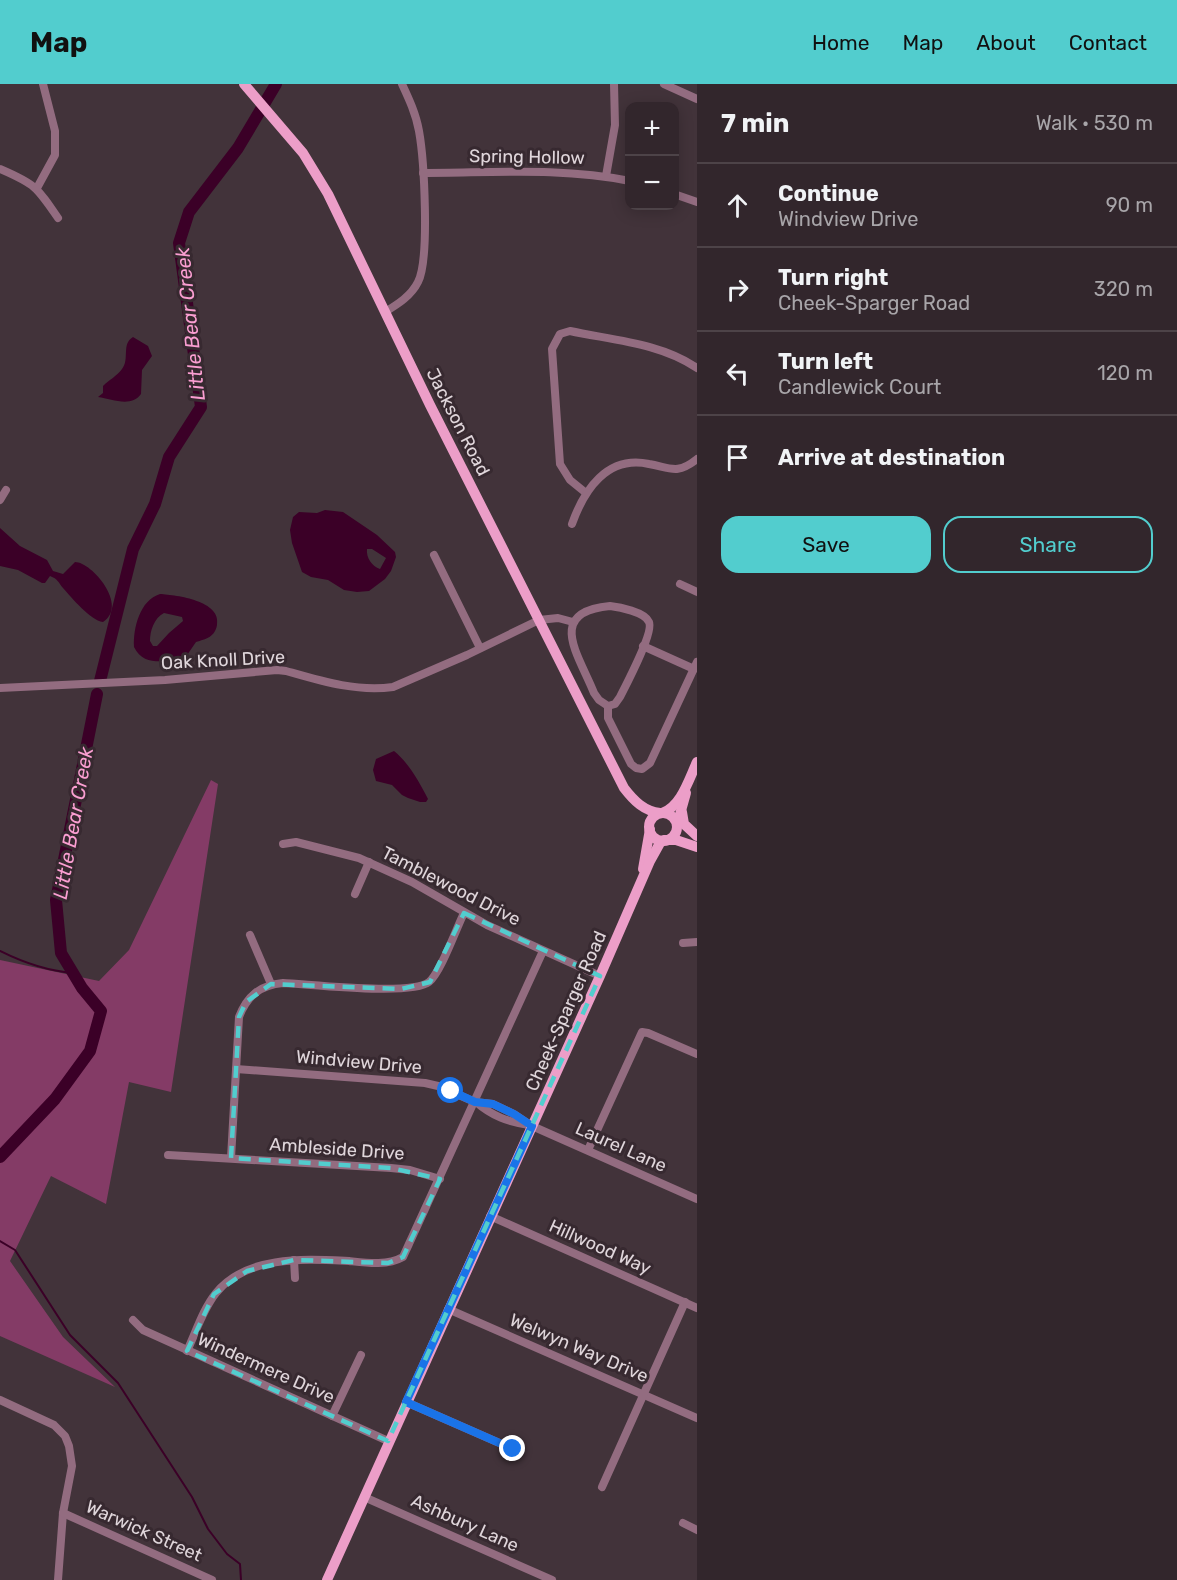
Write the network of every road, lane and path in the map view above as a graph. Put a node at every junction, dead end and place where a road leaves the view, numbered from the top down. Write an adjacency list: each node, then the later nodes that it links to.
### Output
1 (43, 84): 11 (street)
2 (244, 84): 15 (main road, Jackson Road)
3 (402, 84): 8 (street)
4 (614, 84): 9 (street)
5 (663, 84): 6 (street)
6 (697, 99)
7 (0, 169): 11 (street)
8 (423, 173): 9 (street, Spring Hollow); 15 (street)
9 (606, 176): 10 (street, Spring Hollow)
10 (625, 180)
11 (37, 188): 14 (street)
12 (679, 195): 13 (street)
13 (697, 202)
14 (58, 218)
15 (385, 312): 25 (main road, Jackson Road)
16 (697, 369): 19 (street)
17 (697, 459): 19 (street)
18 (6, 490): 20 (street)
19 (586, 493): 21 (street)
20 (0, 500)
21 (572, 524)
22 (434, 555): 28 (street)
23 (680, 584): 24 (street)
24 (697, 592)
25 (539, 620): 26 (street); 28 (street, Oak Knoll Drive); 34 (main road, Jackson Road)
26 (573, 622): 27 (street); 31 (street)
27 (643, 646): 29 (street); 31 (street)
28 (480, 648): 30 (street, Oak Knoll Drive)
29 (695, 666): 31 (street)
30 (0, 688)
31 (608, 706)
32 (697, 762): 33 (main road)
33 (690, 778): 35 (main road); 36 (main road)
34 (624, 788): 36 (main road, Jackson Road); 38 (main road, Jackson Road)
35 (682, 810): 37 (main road); 39 (main road)
36 (661, 813): 37 (main road); 38 (main road)
37 (677, 825): 39 (main road); 40 (main road)
38 (650, 828): 40 (main road); 44 (main road, Cheek-Sparger Road)
39 (697, 838)
40 (665, 840): 42 (main road); 44 (main road, Cheek-Sparger Road)
41 (283, 844): 43 (street, Tamblewood Drive)
42 (697, 847)
43 (369, 862): 45 (street); 46 (street, Tamblewood Drive)
44 (642, 882): 51 (main road, Cheek-Sparger Road)
45 (355, 894)
46 (464, 913): 50 (street, Tamblewood Drive); 52 (street)
47 (250, 935): 52 (street)
48 (697, 942): 49 (street)
49 (683, 943)
50 (543, 951): 51 (street, Tamblewood Drive); 55 (street)
51 (600, 976): 56 (main road, Cheek-Sparger Road)
52 (271, 984): 54 (street)
53 (697, 1054): 57 (street)
54 (236, 1069): 55 (street, Windview Drive); 59 (street)
55 (475, 1102): 56 (street, Windview Drive); 60 (street)
56 (532, 1126): 57 (street, Laurel Lane); 62 (main road, Cheek-Sparger Road)
57 (588, 1150): 61 (street, Laurel Lane)
58 (168, 1155): 59 (street, Ambleside Drive)
59 (231, 1158): 60 (street, Ambleside Drive)
60 (440, 1179): 63 (street)
61 (697, 1199)
62 (490, 1216): 65 (street, Hillwood Way); 67 (main road, Cheek-Sparger Road)
63 (294, 1260): 64 (street); 69 (street)
64 (295, 1278)
65 (685, 1302): 66 (street, Hillwood Way); 71 (street)
66 (697, 1308)
67 (448, 1309): 71 (street, Welwyn Way Drive); 73 (main road, Cheek-Sparger Road)
68 (133, 1320): 69 (street, Windermere Drive)
69 (187, 1351): 74 (street, Windermere Drive)
70 (361, 1355): 74 (street)
71 (644, 1394): 75 (street, Welwyn Way Drive); 78 (street)
72 (0, 1400): 80 (street)
73 (406, 1402): 76 (main road, Cheek-Sparger Road); 77 (street)
74 (332, 1416): 76 (street, Windermere Drive)
75 (697, 1418)
76 (388, 1441): 79 (main road, Cheek-Sparger Road)
77 (513, 1449)
78 (602, 1487)
79 (364, 1497): 85 (main road, Cheek-Sparger Road); 86 (street, Ashbury Lane)
80 (63, 1513): 83 (street); 84 (street, Warwick Street)
81 (683, 1523): 82 (street)
82 (697, 1530)
83 (58, 1580)
84 (212, 1580)
85 (327, 1580)
86 (552, 1580)

